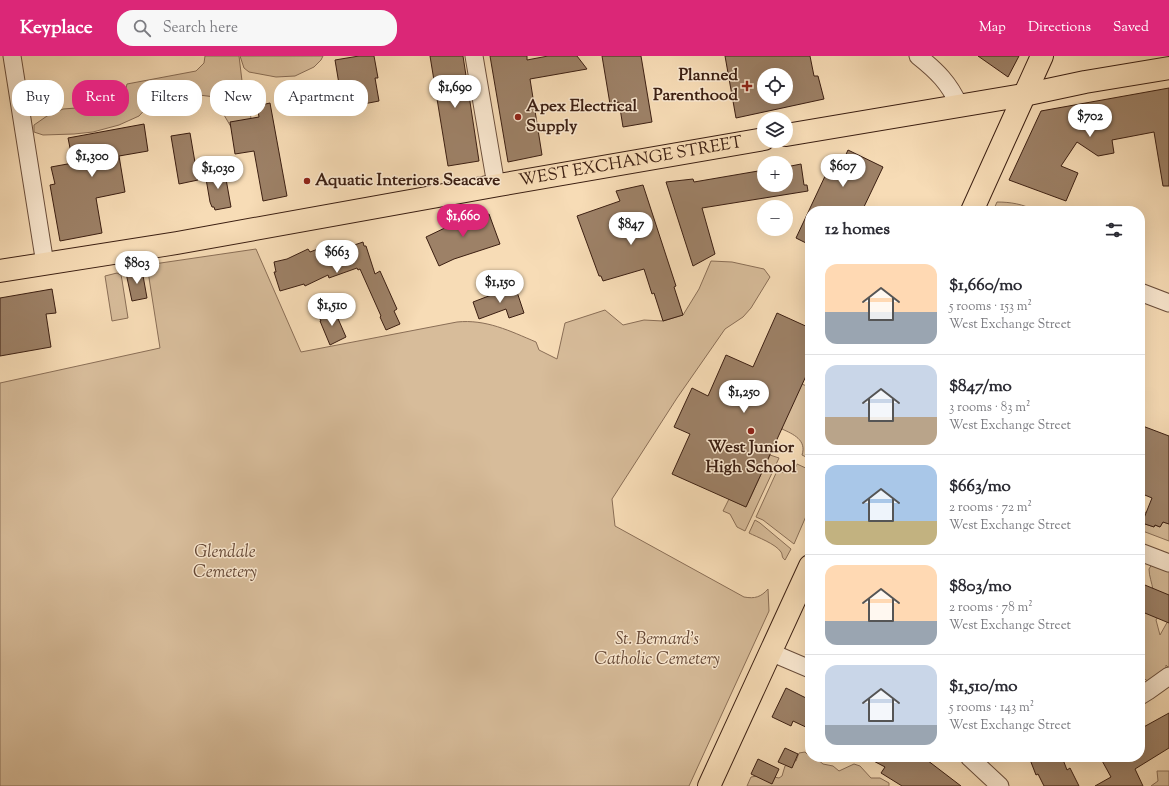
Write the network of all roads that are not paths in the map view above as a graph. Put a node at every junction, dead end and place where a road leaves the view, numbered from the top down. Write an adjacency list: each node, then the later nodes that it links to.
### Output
1 (12, 56): 12 (street)
2 (474, 56): 10 (street)
3 (918, 56): 7 (street)
4 (1042, 56): 6 (main road)
5 (1169, 68): 6 (main road)
6 (1024, 95): 7 (main road); 11 (main road)
7 (959, 105): 8 (main road)
8 (793, 134)
9 (757, 140): 10 (main road, WEST EXCHANGE STREET)
10 (496, 185): 12 (main road, WEST EXCHANGE STREET)
11 (974, 206)
12 (45, 264): 13 (main road, WEST EXCHANGE STREET)
13 (0, 271)
14 (1145, 294): 15 (street)
15 (1169, 303)
16 (1145, 554): 17 (street)
17 (1169, 563)
18 (805, 577): 19 (main road)
19 (770, 652): 20 (street); 24 (main road)
20 (805, 667)
21 (1169, 676): 22 (street)
22 (1145, 693)
23 (975, 762): 25 (street)
24 (709, 786)
25 (1000, 786)

